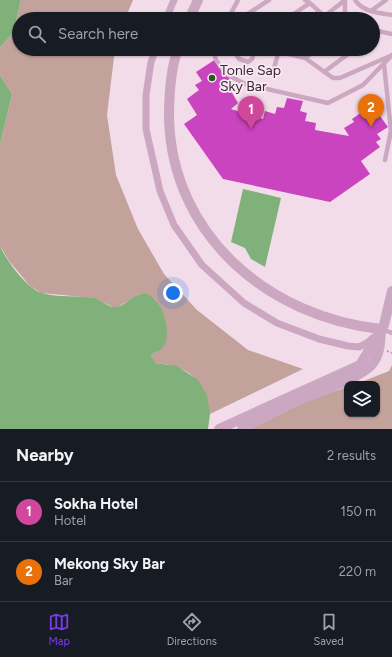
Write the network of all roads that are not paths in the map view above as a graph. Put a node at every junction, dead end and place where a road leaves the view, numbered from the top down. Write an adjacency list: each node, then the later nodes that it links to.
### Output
1 (174, 0): 11 (street)
2 (198, 0): 12 (street)
3 (238, 0): 13 (lane)
4 (270, 0): 14 (lane)
5 (305, 0): 9 (lane)
6 (345, 0): 17 (lane); 18 (lane)
7 (355, 0): 10 (lane)
8 (386, 0): 10 (lane)
9 (310, 3): 15 (lane); 16 (lane)
10 (371, 11): 19 (lane)
11 (169, 12)
12 (192, 12)
13 (232, 12)
14 (251, 12)
15 (296, 12)
16 (317, 12)
17 (330, 12)
18 (345, 12)
19 (375, 12)
20 (380, 13): 21 (lane)
21 (392, 16)
22 (380, 31): 23 (lane)
23 (392, 34)
24 (392, 55): 35 (lane); 37 (lane)
25 (153, 56): 40 (street)
26 (176, 56): 40 (street)
27 (215, 56): 35 (lane)
28 (237, 56): 29 (lane)
29 (253, 56)
30 (276, 56): 36 (lane)
31 (298, 56): 34 (lane)
32 (307, 56): 34 (lane)
33 (346, 56): 37 (lane)
34 (305, 58): 37 (lane)
35 (384, 64): 38 (lane)
36 (273, 72)
37 (324, 72)
38 (385, 160)
39 (392, 292): 40 (street)
40 (381, 329): 41 (lane); 42 (street); 43 (street)
41 (392, 333)
42 (220, 429)
43 (242, 429)

